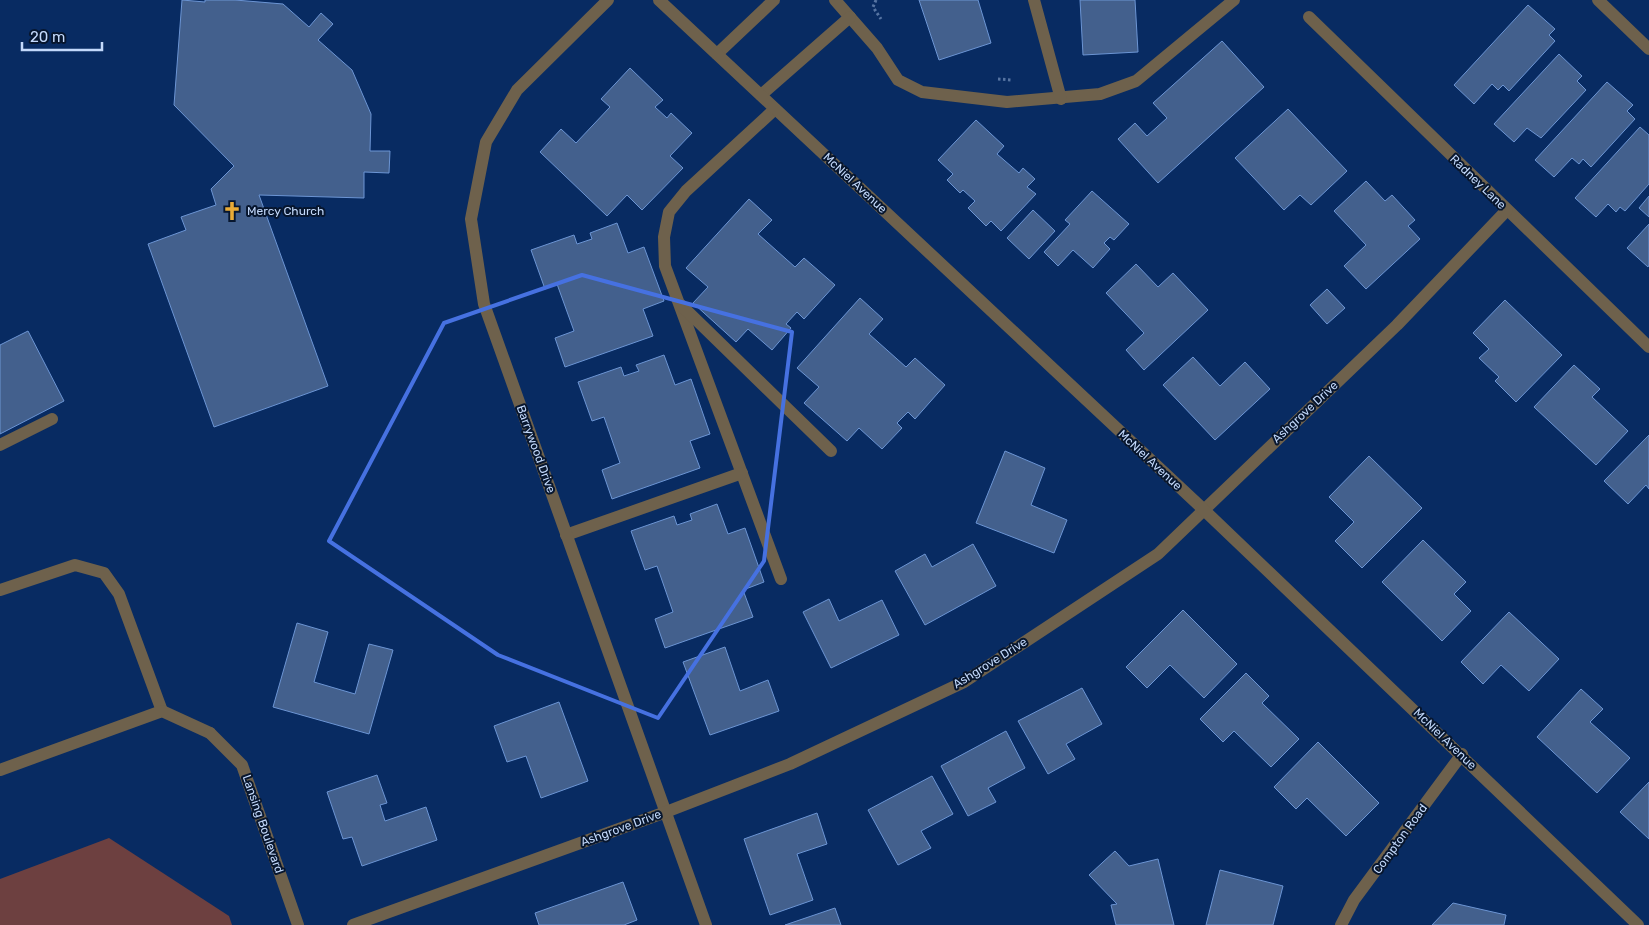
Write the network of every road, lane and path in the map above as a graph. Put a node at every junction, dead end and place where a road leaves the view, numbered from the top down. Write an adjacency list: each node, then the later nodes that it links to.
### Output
1 (608, 0): 23 (street, Barrywood Drive)
2 (659, 0): 11 (street, McNiel Avenue)
3 (774, 0): 11 (street)
4 (835, 0): 8 (street)
5 (1034, 0): 13 (street)
6 (1234, 0): 13 (street)
7 (1598, 0): 10 (street)
8 (850, 17): 12 (street); 13 (street)
9 (1309, 17): 15 (street, Radney Lane)
10 (1649, 48)
11 (717, 54): 12 (street, McNiel Avenue)
12 (760, 95): 14 (street, McNiel Avenue)
13 (1061, 99)
14 (775, 109): 16 (street); 22 (street, McNiel Avenue)
15 (1507, 210): 17 (street, Radney Lane); 22 (street, Ashgrove Drive)
16 (678, 302): 20 (street); 21 (street)
17 (1649, 347)
18 (52, 419): 19 (street)
19 (0, 445)
20 (831, 451)
21 (742, 473): 23 (street); 24 (street)
22 (1202, 509): 27 (street, McNiel Avenue); 29 (street, Ashgrove Drive)
23 (566, 535): 29 (street, Barrywood Drive)
24 (780, 579)
25 (0, 590): 26 (street)
26 (162, 711): 28 (street); 30 (street, Lansing Boulevard)
27 (1462, 754): 33 (street, Compton Road); 34 (street, McNiel Avenue)
28 (0, 770)
29 (666, 812): 31 (street, Ashgrove Drive); 32 (street, Barrywood Drive)
30 (298, 925)
31 (353, 925)
32 (706, 925)
33 (1341, 925)
34 (1638, 925)

